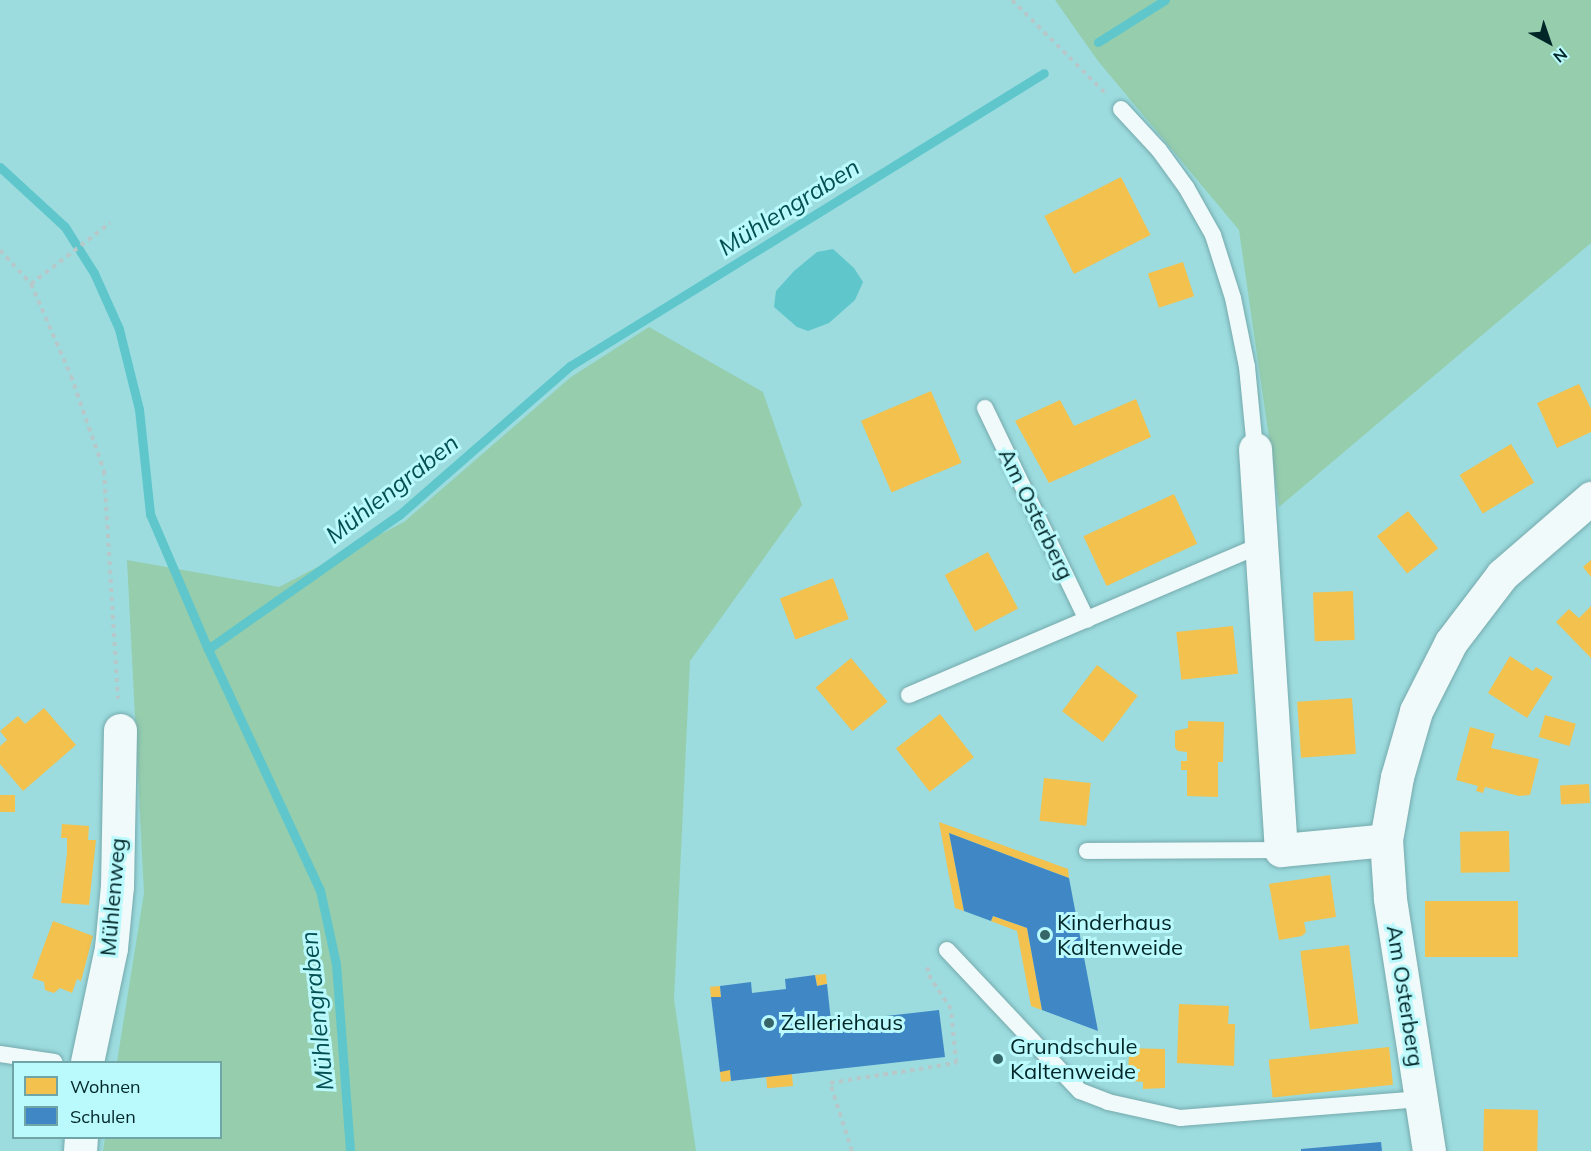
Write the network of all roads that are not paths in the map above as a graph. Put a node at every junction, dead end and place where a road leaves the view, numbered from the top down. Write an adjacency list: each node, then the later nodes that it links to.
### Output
1 (1121, 109): 3 (lane)
2 (985, 408): 6 (lane, Am Osterberg)
3 (1255, 449): 5 (street)
4 (1591, 498): 9 (street, Am Osterberg)
5 (1263, 544): 6 (lane); 10 (street)
6 (1088, 620): 7 (lane)
7 (909, 695)
8 (120, 730): 15 (street, Mühlenweg)
9 (1386, 840): 10 (street); 16 (street, Am Osterberg)
10 (1281, 850): 11 (lane)
11 (1087, 851)
12 (947, 950): 16 (lane)
13 (0, 1054): 14 (lane)
14 (47, 1061)
15 (87, 1061)
16 (1420, 1099): 17 (street, Am Osterberg)
17 (1429, 1151)

